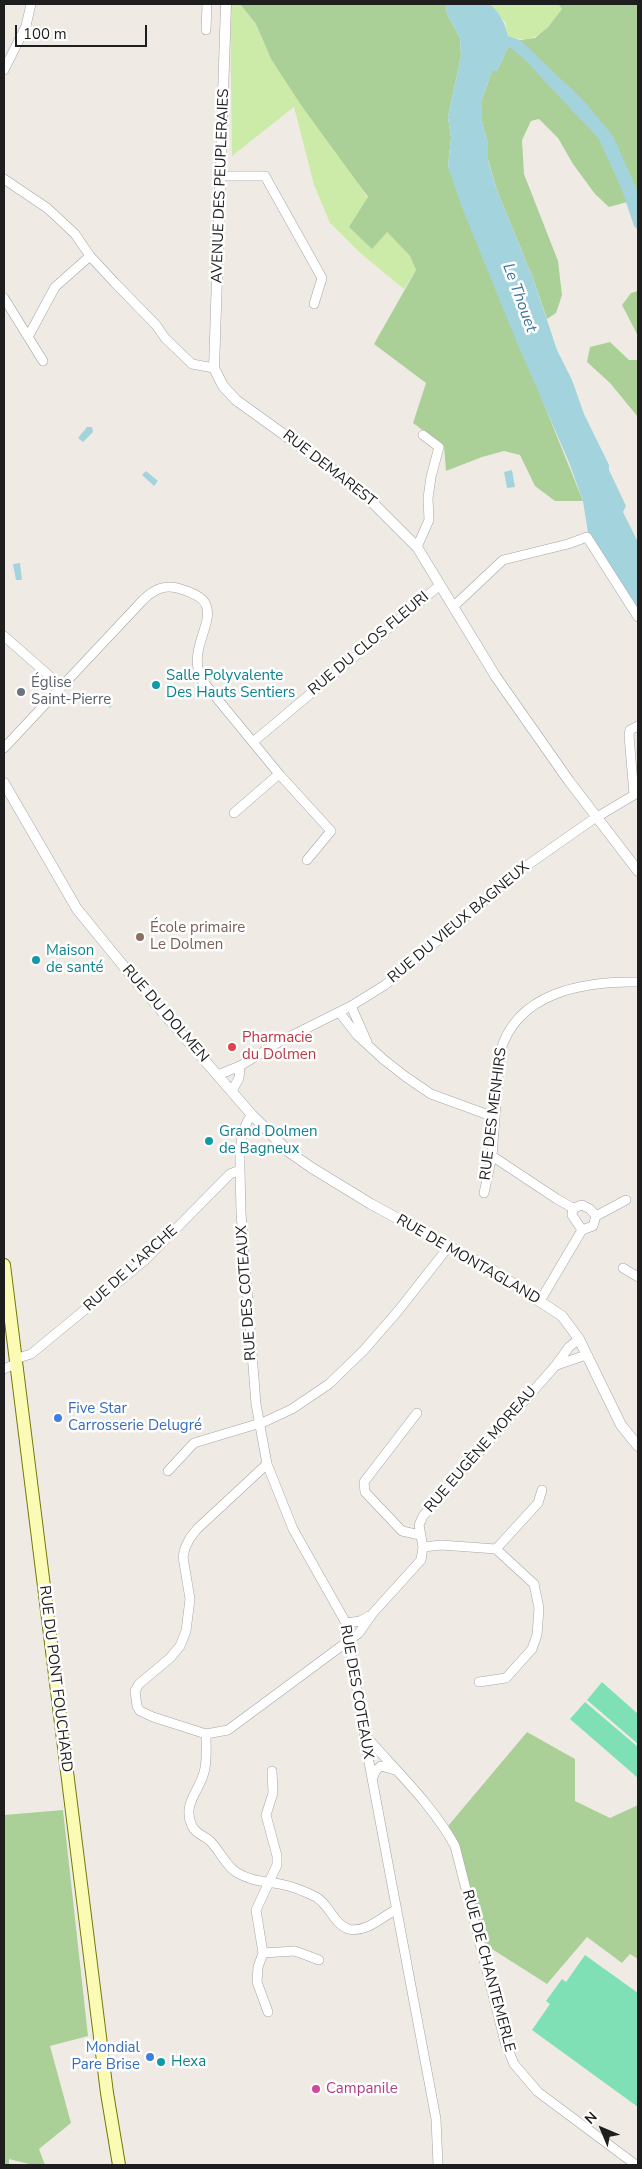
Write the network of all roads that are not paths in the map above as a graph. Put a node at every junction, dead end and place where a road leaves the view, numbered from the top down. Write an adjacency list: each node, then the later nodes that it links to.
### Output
1 (31, 4): 5 (street)
2 (207, 4): 4 (street)
3 (226, 4): 7 (street, AVENUE DES PEUPLERAIES)
4 (206, 30)
5 (7, 58): 6 (street)
6 (4, 70)
7 (222, 176): 11 (street); 14 (street, AVENUE DES PEUPLERAIES)
8 (4, 179): 9 (street)
9 (90, 256): 12 (street); 14 (street)
10 (4, 298): 12 (street)
11 (314, 304)
12 (28, 337): 13 (street)
13 (43, 361)
14 (214, 368): 16 (street, RUE DEMAREST)
15 (423, 435): 16 (street)
16 (417, 547): 17 (street, RUE DEMAREST)
17 (440, 585): 18 (street, RUE DEMAREST); 23 (street, RUE DU CLOS FLEURI)
18 (453, 607): 19 (street); 28 (street, RUE DEMAREST)
19 (638, 617)
20 (4, 636): 21 (street)
21 (62, 687): 23 (street); 24 (street)
22 (638, 726): 28 (street, RUE DU VIEUX BAGNEUX)
23 (254, 742): 25 (street)
24 (4, 748)
25 (279, 774): 27 (street); 29 (street)
26 (4, 783): 36 (street, RUE DU DOLMEN)
27 (234, 813)
28 (596, 818): 30 (street, RUE DEMAREST); 32 (street, RUE DU VIEUX BAGNEUX)
29 (307, 860)
30 (638, 871)
31 (638, 982): 39 (street, RUE DES MENHIRS)
32 (351, 1006): 33 (street, RUE DU VIEUX BAGNEUX); 34 (street)
33 (339, 1012): 34 (street); 35 (street, RUE DU VIEUX BAGNEUX)
34 (367, 1043): 39 (street)
35 (240, 1066): 36 (street, RUE DU VIEUX BAGNEUX); 37 (street)
36 (218, 1075): 37 (street, RUE DU DOLMEN)
37 (232, 1091): 38 (street, RUE DU DOLMEN)
38 (252, 1115): 41 (street, RUE DES COTEAUX); 47 (street, RUE DE MONTAGLAND)
39 (494, 1117): 40 (street, RUE DES MENHIRS)
40 (492, 1156): 42 (street, RUE DES MENHIRS); 44 (street)
41 (240, 1170): 54 (street, RUE DE L'ARCHE); 57 (street, RUE DES COTEAUX)
42 (484, 1193)
43 (626, 1200): 45 (street)
44 (573, 1208): 45 (street); 46 (street)
45 (596, 1216): 46 (street)
46 (582, 1230): 51 (street)
47 (450, 1245): 51 (street, RUE DE MONTAGLAND); 57 (street)
48 (4, 1265): 54 (main road, RUE DU PONT FOUCHARD)
49 (623, 1268): 50 (street)
50 (638, 1277)
51 (540, 1301): 52 (street, RUE DE MONTAGLAND)
52 (578, 1339): 53 (street, RUE DE MONTAGLAND); 55 (street, RUE EUGÈNE MOREAU)
53 (586, 1355): 55 (street); 58 (street, RUE DE MONTAGLAND)
54 (11, 1364): 81 (main road, RUE DU PONT FOUCHARD)
55 (556, 1365): 62 (street, RUE EUGÈNE MOREAU)
56 (416, 1414): 62 (street)
57 (259, 1424): 59 (street, RUE DES COTEAUX); 60 (street)
58 (638, 1446)
59 (267, 1464): 66 (street, RUE DES COTEAUX); 69 (street)
60 (168, 1471)
61 (542, 1490): 64 (street)
62 (420, 1535): 63 (street, RUE EUGÈNE MOREAU)
63 (423, 1547): 64 (street); 65 (street)
64 (496, 1549): 68 (street)
65 (373, 1613): 66 (street); 67 (street)
66 (346, 1624): 67 (street, RUE DES COTEAUX)
67 (349, 1639): 69 (street); 70 (street, RUE DES COTEAUX)
68 (479, 1682)
69 (206, 1734): 76 (street)
70 (364, 1734): 71 (street, RUE DES COTEAUX); 72 (street, RUE DE CHANTEMERLE)
71 (368, 1759): 72 (street); 73 (street, RUE DE CHANTEMERLE); 75 (street, RUE DES COTEAUX)
72 (387, 1760): 73 (street, RUE DE CHANTEMERLE)
73 (395, 1770): 75 (street); 85 (street, RUE DE CHANTEMERLE)
74 (272, 1771): 76 (street)
75 (372, 1779): 77 (street, RUE DES COTEAUX)
76 (270, 1882): 77 (street); 78 (street)
77 (397, 1909): 84 (street, RUE DES COTEAUX)
78 (263, 1953): 79 (street); 80 (street)
79 (319, 1960)
80 (268, 2012)
81 (107, 2093): 82 (main road, RUE DU PONT FOUCHARD); 83 (main road, RUE DU PONT FOUCHARD)
82 (111, 2165)
83 (119, 2165)
84 (438, 2165)
85 (636, 2165)

